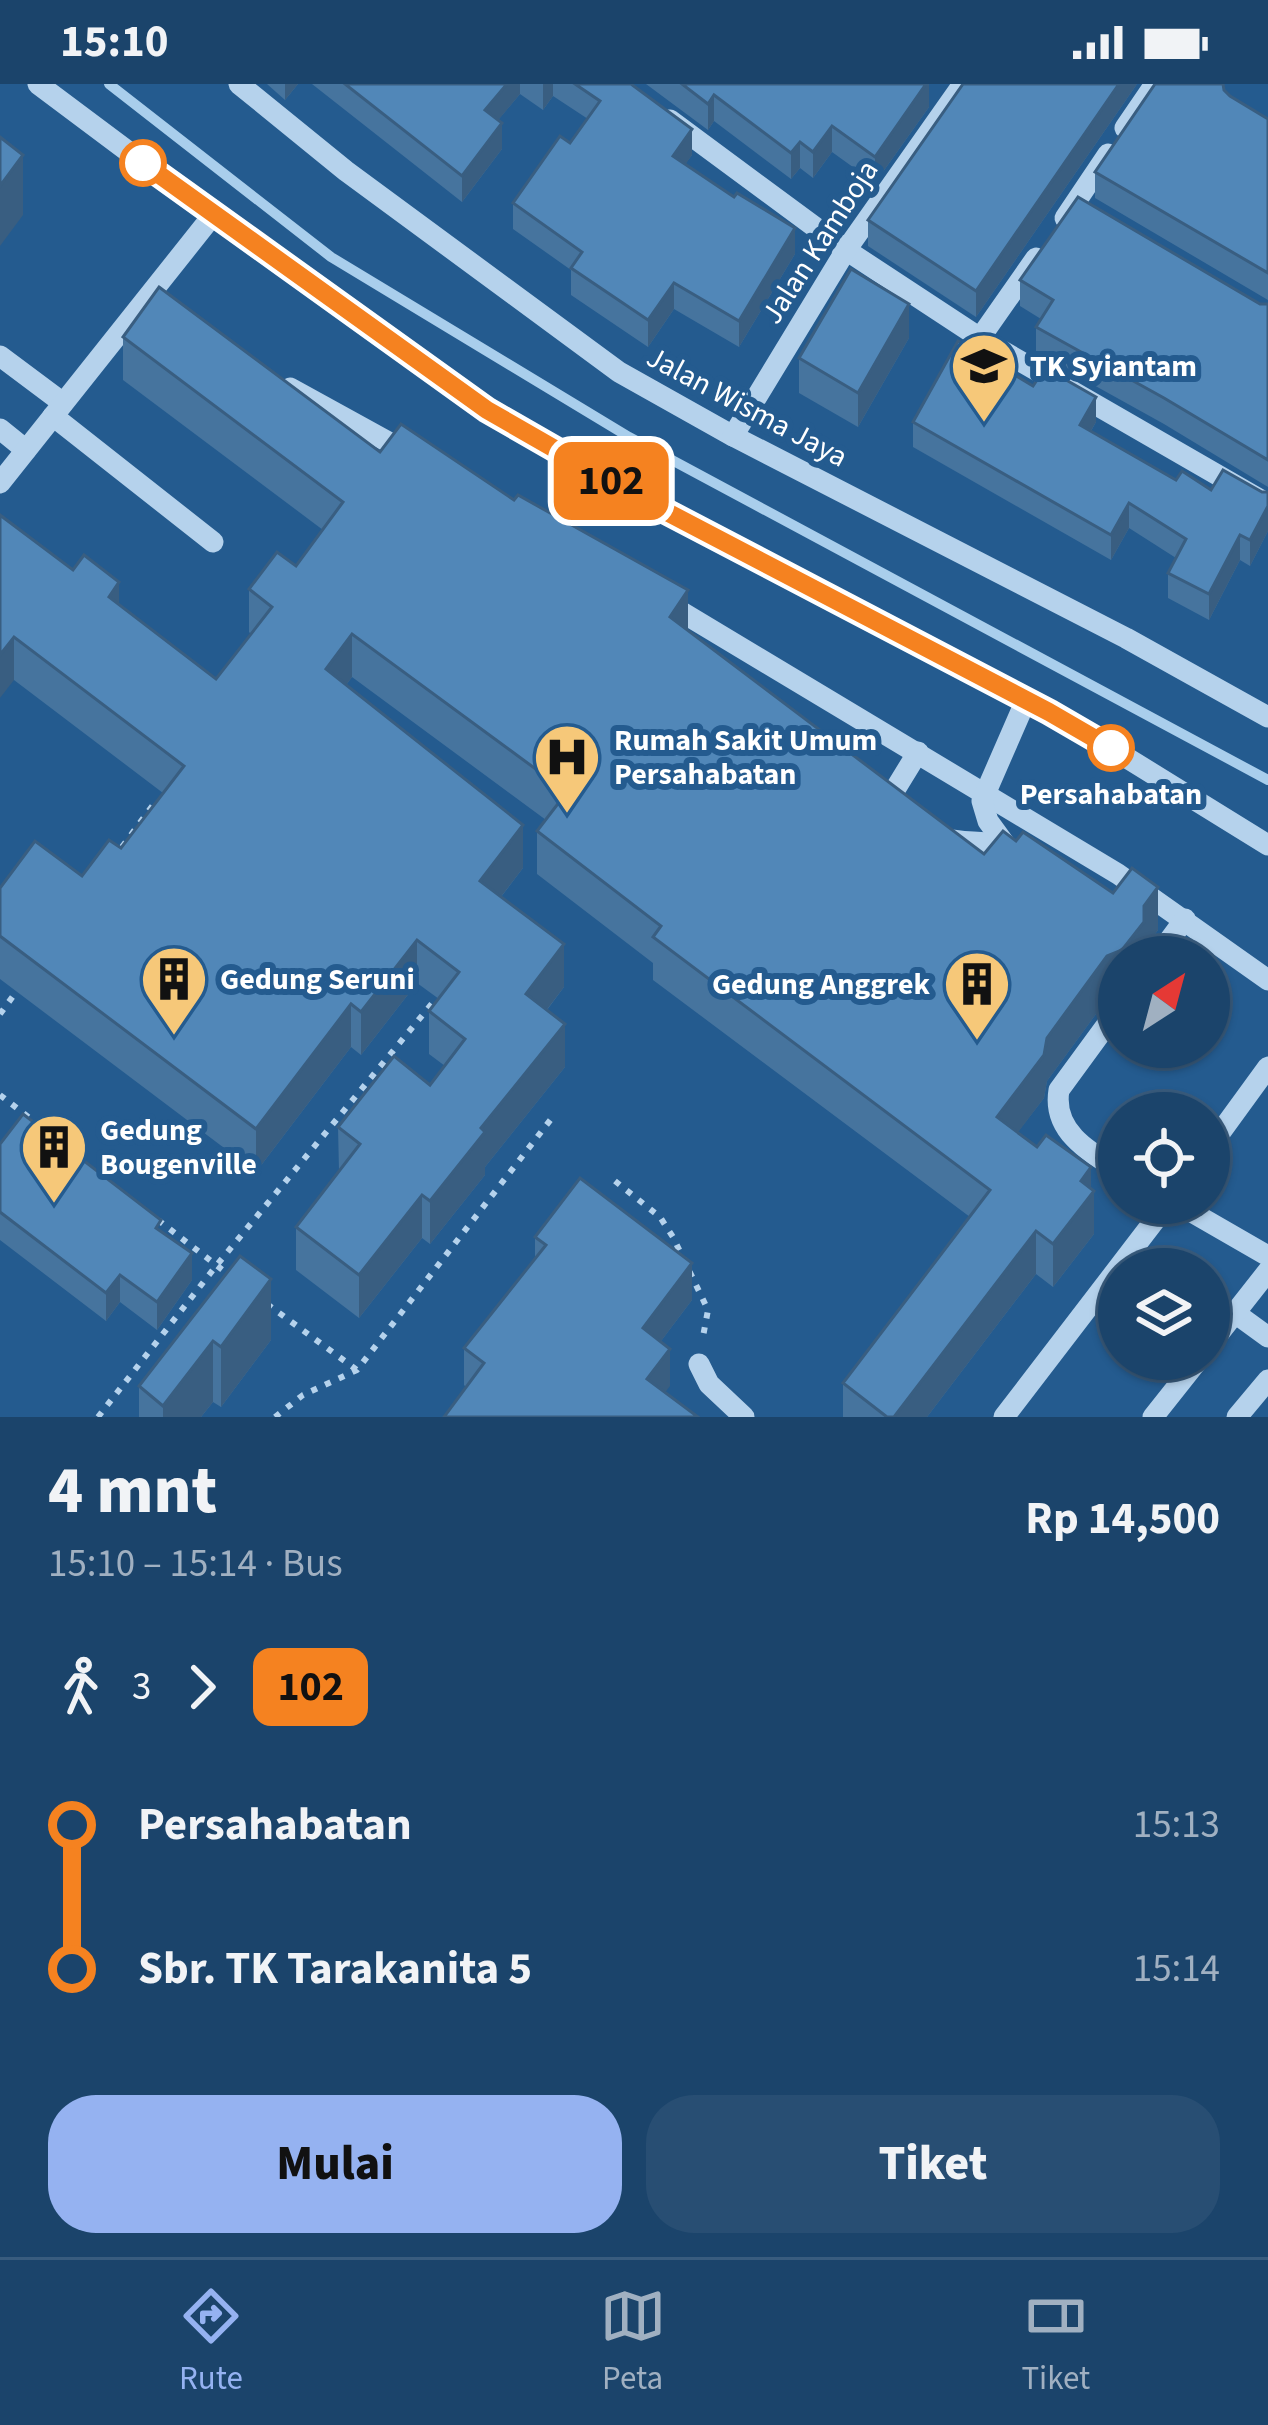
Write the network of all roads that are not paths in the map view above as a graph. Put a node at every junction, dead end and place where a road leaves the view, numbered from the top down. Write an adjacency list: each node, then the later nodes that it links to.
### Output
1 (38, 84): 6 (street)
2 (239, 84): 13 (street, Jalan Wisma Jaya)
3 (963, 84): 7 (street, Jalan Kamboja)
4 (1155, 84): 8 (street)
5 (659, 112): 7 (street)
6 (213, 215): 11 (street); 20 (street)
7 (846, 250): 8 (street); 13 (street, Jalan Kamboja)
8 (980, 338): 17 (street)
9 (0, 356): 11 (street)
10 (264, 368): 15 (street)
11 (58, 410): 14 (street); 18 (street)
12 (0, 429): 14 (street)
13 (733, 436): 21 (street, Jalan Wisma Jaya)
14 (26, 450): 16 (street)
15 (422, 460)
16 (0, 483)
17 (1268, 504)
18 (213, 542)
19 (652, 594): 22 (street)
20 (1026, 700): 23 (street); 27 (street)
21 (1268, 717)
22 (918, 752): 23 (street); 24 (street)
23 (984, 790): 26 (street); 29 (street)
24 (889, 801)
25 (926, 829): 26 (street)
26 (1004, 843): 28 (street)
27 (1268, 845)
28 (1040, 868)
29 (1118, 874): 30 (street); 31 (street)
30 (1096, 892)
31 (1185, 919): 32 (street); 33 (street)
32 (1172, 936)
33 (1268, 980)
34 (1098, 1036): 37 (street)
35 (1268, 1067): 36 (street)
36 (1230, 1119)
37 (1098, 1155)
38 (1156, 1224): 49 (street)
39 (1210, 1224): 40 (street)
40 (1268, 1256)
41 (1268, 1270): 42 (street)
42 (1235, 1313): 43 (street); 44 (street)
43 (1230, 1319)
44 (1268, 1337)
45 (699, 1364): 48 (street)
46 (1182, 1380): 50 (street)
47 (1268, 1380): 51 (street)
48 (744, 1417)
49 (1004, 1417)
50 (1153, 1417)
51 (1237, 1417)

